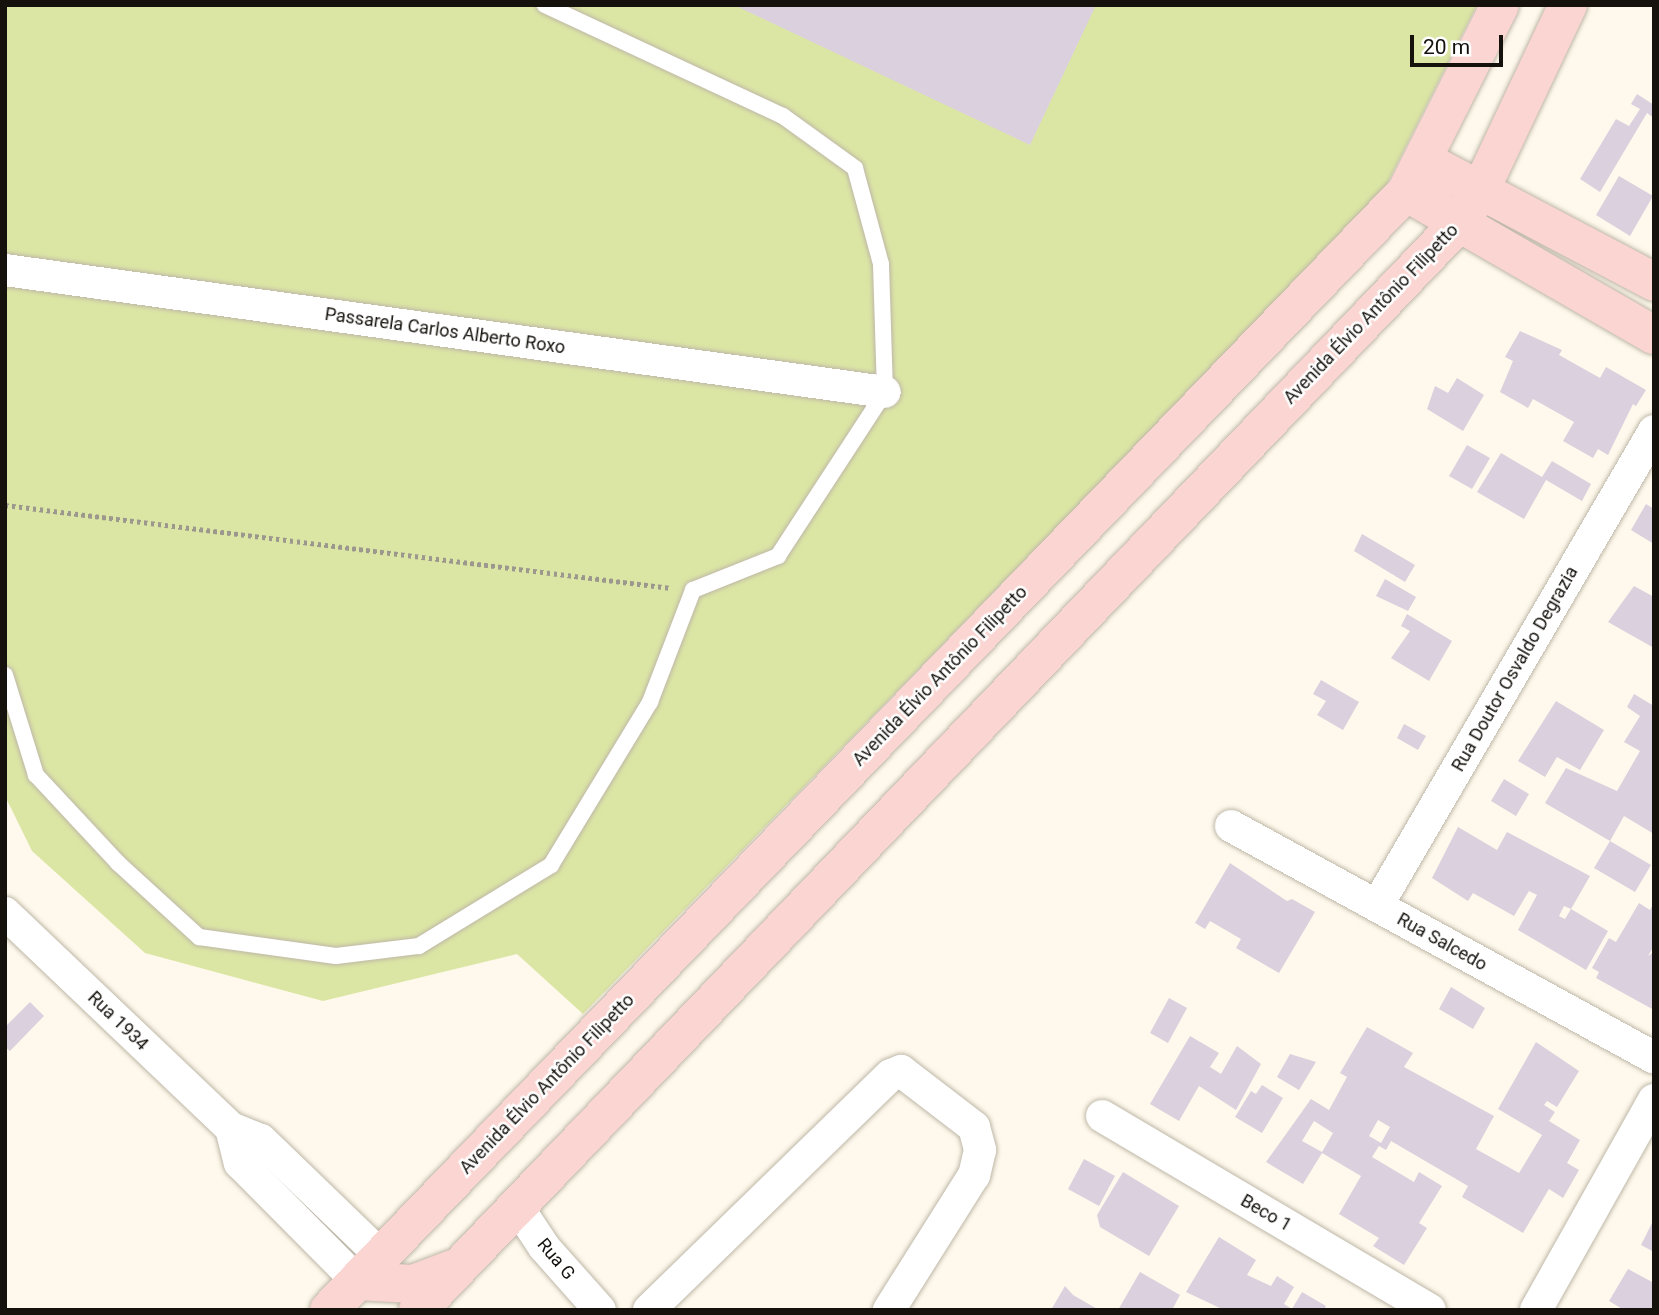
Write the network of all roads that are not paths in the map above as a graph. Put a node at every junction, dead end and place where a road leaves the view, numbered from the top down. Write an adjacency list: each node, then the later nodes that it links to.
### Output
1 (545, 5): 11 (lane)
2 (1500, 5): 6 (main road, Avenida Élvio Antônio Filipetto)
3 (1548, 5): 5 (main road)
4 (1568, 5): 5 (main road, Avenida Élvio Antônio Filipetto)
5 (1549, 49): 7 (main road, Avenida Élvio Antônio Filipetto)
6 (1415, 176): 7 (main road); 22 (main road, Avenida Élvio Antônio Filipetto)
7 (1470, 207): 9 (main road); 10 (main road); 20 (main road, Avenida Élvio Antônio Filipetto)
8 (5, 270): 11 (street, Passarela Carlos Alberto Roxo)
9 (1654, 282)
10 (1654, 335)
11 (885, 391): 13 (lane)
12 (1654, 431): 15 (street, Rua Doutor Osvaldo Degrazia)
13 (5, 675)
14 (1231, 826): 15 (street, Rua Salcedo)
15 (1377, 906): 17 (street, Rua Salcedo)
16 (5, 913): 22 (street, Rua 1934)
17 (1654, 1058)
18 (1654, 1100): 29 (street)
19 (1102, 1116): 28 (street, Beco 1)
20 (517, 1206): 21 (main road, Avenida Élvio Antônio Filipetto); 25 (street, Rua G)
21 (461, 1264): 22 (main road); 24 (main road, Avenida Élvio Antônio Filipetto)
22 (379, 1283): 23 (main road, Avenida Élvio Antônio Filipetto)
23 (329, 1310)
24 (418, 1310)
25 (600, 1310)
26 (649, 1310): 27 (street)
27 (889, 1310)
28 (1430, 1310)
29 (1536, 1310)

